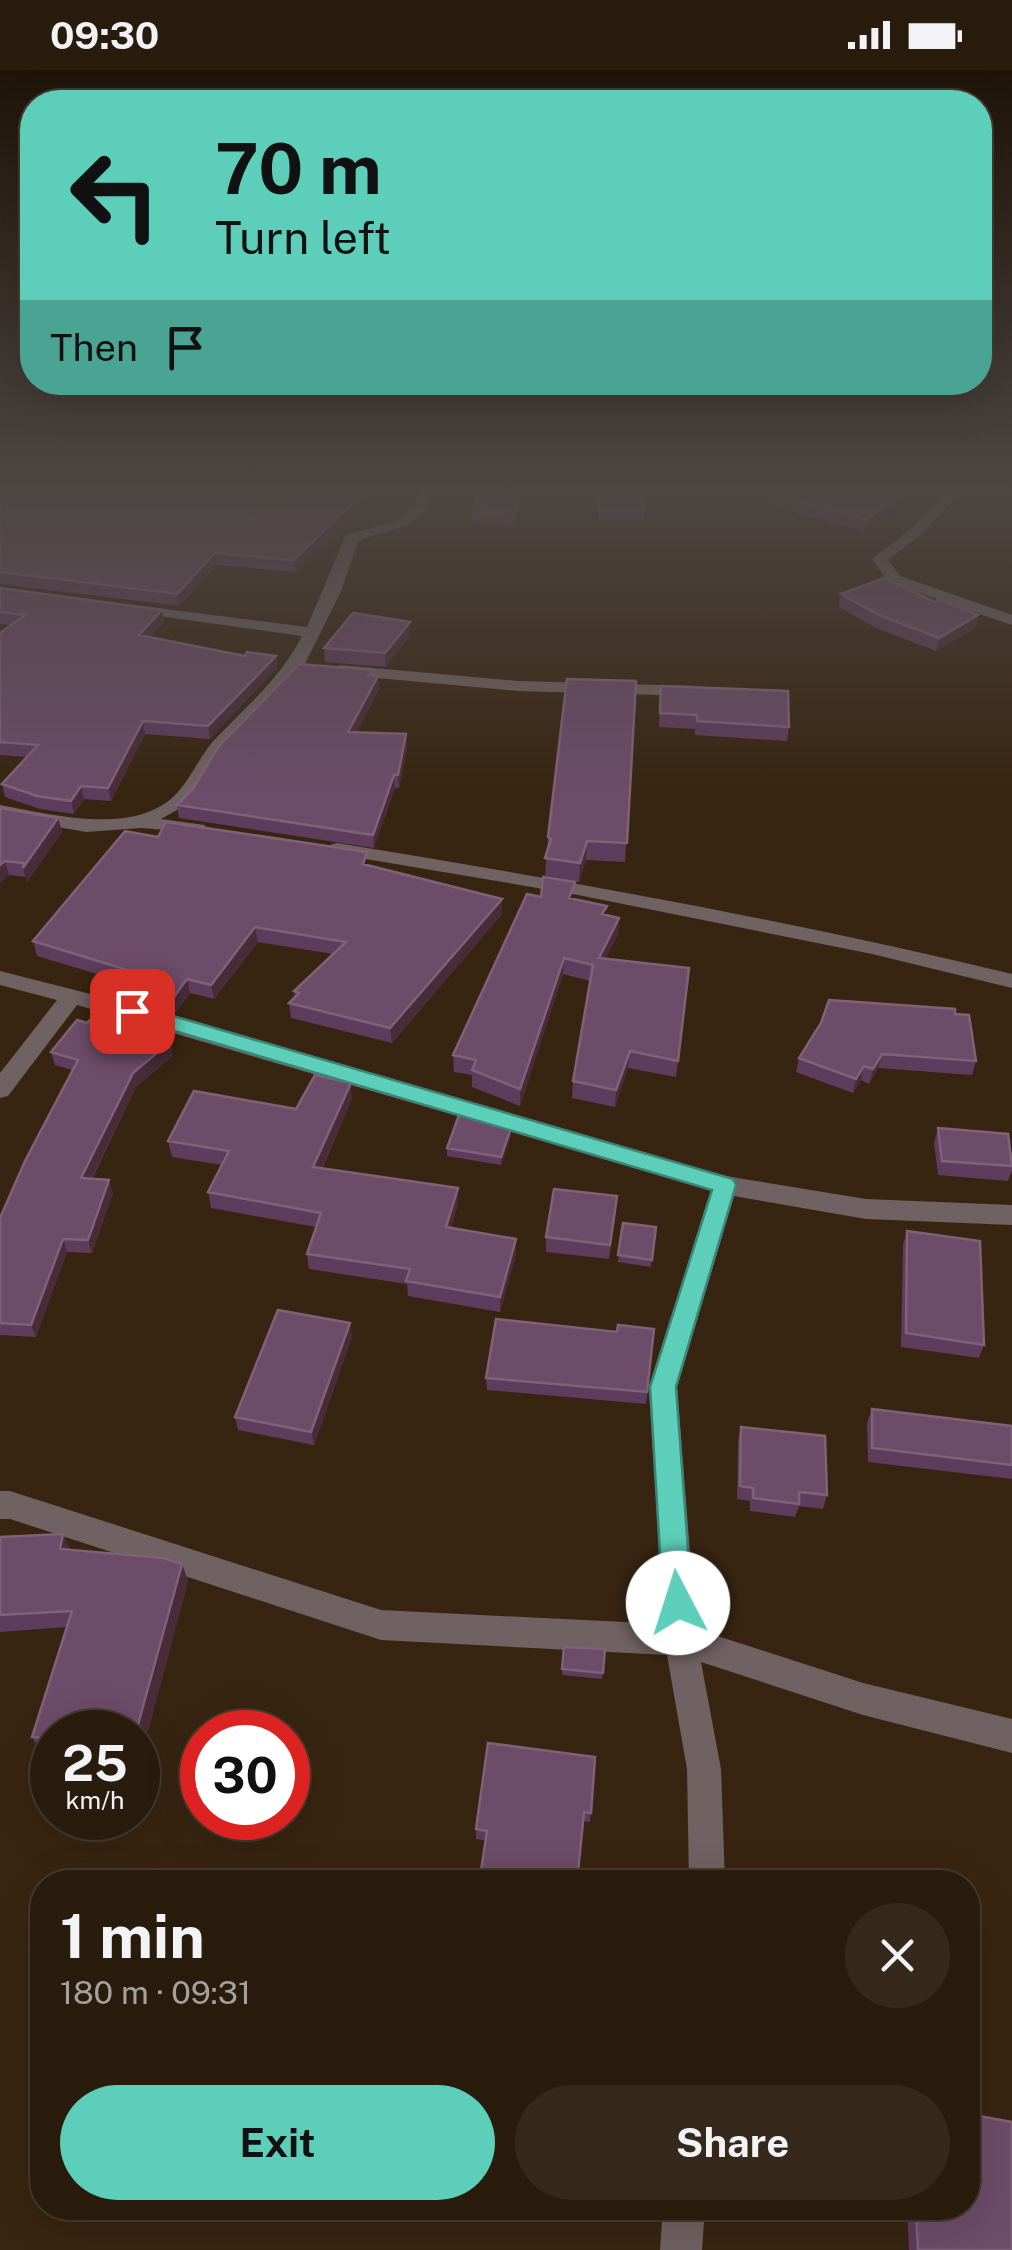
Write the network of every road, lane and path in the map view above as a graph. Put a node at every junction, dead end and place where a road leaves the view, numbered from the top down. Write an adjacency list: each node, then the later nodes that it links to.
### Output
1 (331, 593): 5 (street)
2 (934, 593): 4 (street)
3 (116, 606): 5 (street)
4 (1012, 620)
5 (313, 634): 6 (street)
6 (295, 668): 7 (street); 9 (street)
7 (718, 692)
8 (0, 812): 9 (street)
9 (141, 822): 10 (street)
10 (225, 833)
11 (318, 847): 13 (street)
12 (0, 978): 14 (street)
13 (1012, 982)
14 (74, 995): 15 (street); 16 (street)
15 (0, 1090)
16 (725, 1185): 17 (street); 19 (street)
17 (1012, 1215)
18 (0, 1505): 19 (street)
19 (680, 1640): 20 (street); 21 (street)
20 (1012, 1736)
21 (707, 1870)
22 (683, 2220): 23 (street)
23 (680, 2250)

